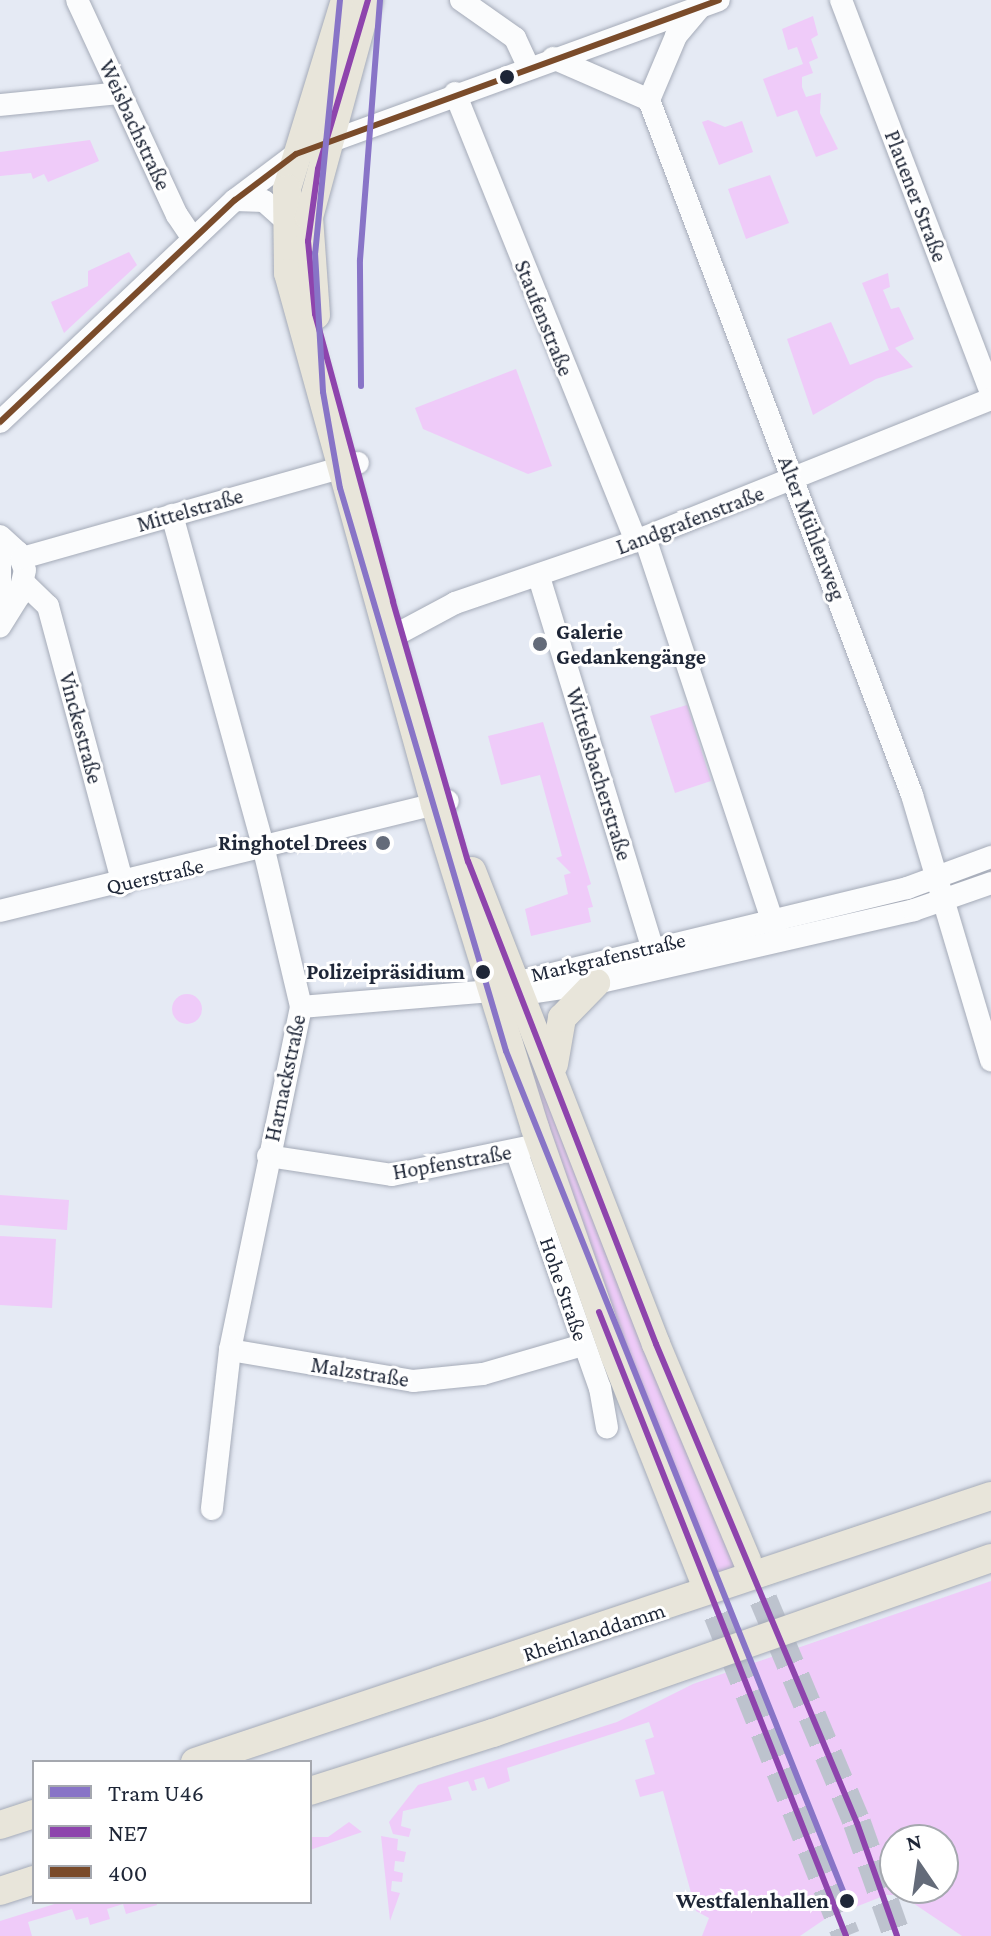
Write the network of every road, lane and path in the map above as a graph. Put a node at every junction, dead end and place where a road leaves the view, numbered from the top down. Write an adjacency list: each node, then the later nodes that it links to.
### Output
1 (345, 0): 13 (main road, Hohe Straße)
2 (368, 0): 13 (main road, Hohe Straße)
3 (461, 0): 8 (street)
4 (841, 0): 17 (street, Plauener Straße)
5 (707, 2): 7 (street); 11 (street)
6 (82, 3): 9 (street, Weisbachstraße)
7 (553, 58): 8 (street); 11 (street)
8 (528, 66): 10 (street)
9 (120, 93): 12 (street); 16 (street, Weisbachstraße)
10 (455, 93): 13 (street); 24 (street, Staufenstraße)
11 (649, 100): 21 (street, Alter Mühlenweg)
12 (0, 105)
13 (311, 147): 14 (street); 15 (main road, Hohe Straße); 20 (main road, Hohe Straße)
14 (235, 200): 15 (street); 16 (street)
15 (284, 219): 20 (main road, Hohe Straße)
16 (193, 239): 19 (street)
17 (991, 392)
18 (991, 399): 21 (street, Landgrafenstraße)
19 (0, 422)
20 (349, 466): 22 (street, Mittelstraße); 31 (main road, Hohe Straße)
21 (794, 479): 24 (street, Landgrafenstraße); 35 (street, Alter Mühlenweg)
22 (172, 515): 26 (street, Mittelstraße); 33 (street, Harnackstraße)
23 (0, 536): 26 (street)
24 (640, 540): 27 (street, Landgrafenstraße); 40 (street, Staufenstraße)
25 (0, 552): 29 (street)
26 (22, 558): 28 (street)
27 (539, 577): 31 (street, Landgrafenstraße); 42 (street, Wittelsbacherstraße)
28 (24, 583): 30 (street); 37 (street, Vinckestraße)
29 (0, 596)
30 (0, 626)
31 (396, 634): 32 (main road, Hohe Straße)
32 (442, 803): 33 (street, Querstraße); 45 (main road, Hohe Straße)
33 (264, 850): 37 (street, Querstraße); 46 (street, Harnackstraße)
34 (991, 857): 35 (street, Markgrafenstraße)
35 (940, 877): 38 (street, Alter Mühlenweg); 40 (street, Markgrafenstraße)
36 (991, 883): 38 (street, Markgrafenstraße)
37 (123, 884): 39 (street, Querstraße)
38 (943, 902): 41 (street, Markgrafenstraße); 47 (street, Alter Mühlenweg)
39 (0, 911)
40 (771, 919): 41 (street, Staufenstraße); 42 (street, Markgrafenstraße)
41 (780, 943): 43 (street, Markgrafenstraße)
42 (652, 946): 43 (street, Wittelsbacherstraße); 45 (street, Markgrafenstraße)
43 (659, 970): 44 (street, Markgrafenstraße)
44 (596, 983): 45 (street, Markgrafenstraße); 48 (main road)
45 (509, 988): 46 (street); 48 (main road, Hohe Straße); 49 (main road, Hohe Straße)
46 (301, 1007): 50 (street, Harnackstraße)
47 (991, 1060)
48 (553, 1073): 57 (main road, Hohe Straße)
49 (528, 1147): 50 (street, Hopfenstraße); 51 (street, Hohe Straße); 58 (main road, Hohe Straße)
50 (268, 1156): 52 (street, Harnackstraße)
51 (583, 1345): 52 (street, Malzstraße); 53 (street, Hohe Straße)
52 (230, 1350): 55 (street, Harnackstraße)
53 (607, 1427)
54 (991, 1496): 59 (main road, Rheinlanddamm)
55 (212, 1509)
56 (991, 1558): 60 (main road)
57 (747, 1561)
58 (702, 1576)
59 (201, 1760)
60 (312, 1790)
61 (32, 1815): 62 (main road)
62 (0, 1825)
63 (32, 1881): 64 (main road)
64 (0, 1891)

